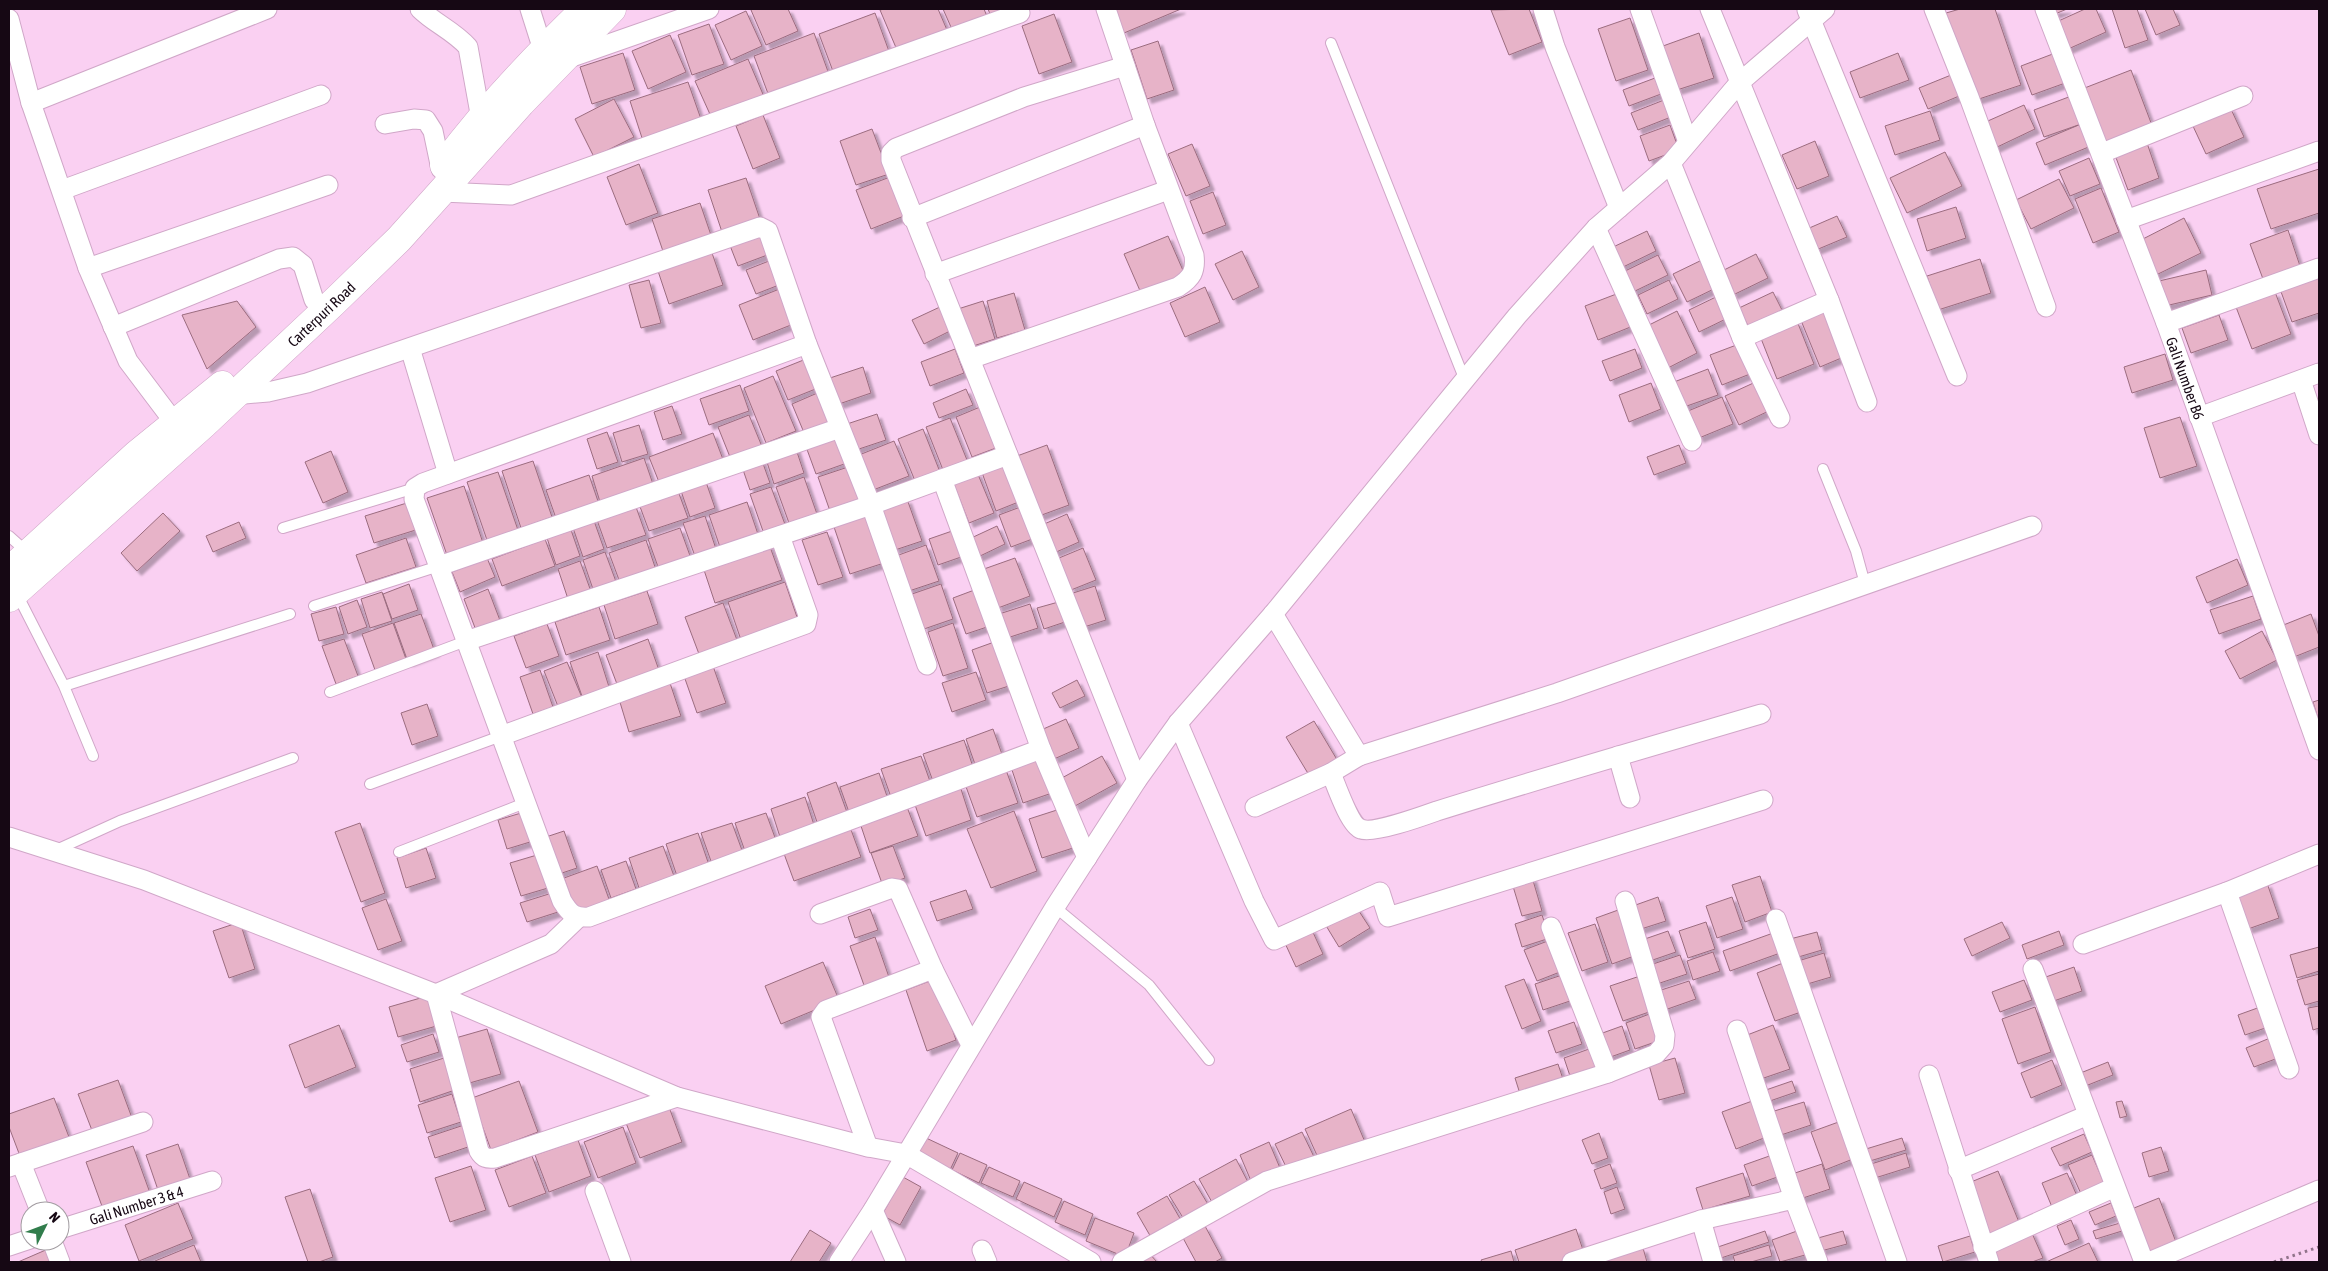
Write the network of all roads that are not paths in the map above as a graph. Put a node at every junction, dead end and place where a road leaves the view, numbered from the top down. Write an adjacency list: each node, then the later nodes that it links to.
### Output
1 (267, 9): 23 (street)
2 (420, 9): 24 (street)
3 (530, 9): 18 (street)
4 (585, 9): 18 (main road, Carterpuri Road)
5 (612, 9): 18 (main road, Carterpuri Road)
6 (709, 9): 18 (street)
7 (1106, 9): 19 (street)
8 (1543, 9): 35 (street)
9 (1640, 9): 27 (street)
10 (1710, 9): 20 (street)
11 (1825, 9): 15 (street)
12 (1934, 9): 44 (street)
13 (2046, 9): 29 (street, Gali Number B6)
14 (1020, 13): 31 (street)
15 (1808, 15): 20 (street); 52 (street)
16 (9, 19): 23 (street)
17 (1331, 43): 53 (lane)
18 (544, 60): 24 (main road, Carterpuri Road); 31 (main road, Carterpuri Road)
19 (1125, 66): 26 (street); 36 (street)
20 (1739, 83): 27 (street); 43 (street)
21 (321, 94): 33 (street)
22 (2243, 96): 29 (street)
23 (31, 103): 33 (street)
24 (480, 119): 31 (main road, Carterpuri Road)
25 (384, 124): 31 (street)
26 (1145, 126): 34 (street); 36 (street)
27 (1688, 142): 30 (street)
28 (2319, 151): 37 (street)
29 (2102, 153): 37 (street, Gali Number B6)
30 (1671, 163): 35 (street); 47 (street)
31 (442, 180): 42 (main road, Carterpuri Road); 55 (main road, Carterpuri Road)
32 (328, 185): 39 (street)
33 (62, 190): 39 (street)
34 (1168, 190): 41 (street); 50 (street)
35 (1619, 208): 38 (street)
36 (912, 218): 41 (street)
37 (2126, 220): 45 (street, Gali Number B6)
38 (1596, 228): 53 (street); 62 (street)
39 (88, 268): 46 (street)
40 (2319, 268): 45 (street)
41 (935, 274): 50 (street)
42 (314, 300): 46 (street); 59 (main road, Carterpuri Road)
43 (1829, 300): 47 (street); 56 (street)
44 (2046, 307)
45 (2166, 323): 57 (street, Gali Number B6)
46 (113, 327): 59 (street)
47 (1742, 338): 58 (street)
48 (807, 344): 49 (street); 60 (street); 65 (street)
49 (410, 348): 55 (street); 65 (street)
50 (970, 359): 63 (street)
51 (2319, 373): 54 (street)
52 (1957, 376)
53 (1464, 378): 78 (street)
54 (2301, 380): 57 (street); 61 (street)
55 (234, 396): 74 (main road, Carterpuri Road)
56 (1867, 402)
57 (2199, 417): 87 (street, Gali Number B6)
58 (1780, 418)
59 (174, 422): 74 (main road, Carterpuri Road)
60 (840, 428): 68 (street); 73 (street)
61 (2319, 435)
62 (1692, 441)
63 (1008, 455): 66 (street); 93 (street)
64 (1823, 469): 75 (lane)
65 (448, 474): 67 (street)
66 (942, 479): 68 (street); 86 (street)
67 (415, 488): 70 (lane); 73 (street)
68 (871, 505): 72 (street); 80 (street)
69 (2032, 526): 75 (street)
70 (283, 528)
71 (9, 536): 74 (lane)
72 (780, 536): 79 (street); 85 (street)
73 (439, 566): 76 (lane); 79 (street)
74 (15, 579): 81 (lane)
75 (1865, 584): 89 (street)
76 (314, 606)
77 (290, 614): 81 (lane)
78 (1273, 614): 84 (street); 89 (street)
79 (466, 641): 82 (lane); 85 (street)
80 (928, 664)
81 (64, 686): 88 (lane)
82 (330, 692)
83 (1761, 714): 90 (street)
84 (1178, 723): 93 (street); 96 (street)
85 (501, 736): 94 (lane); 97 (street)
86 (1041, 748): 103 (street); 108 (street)
87 (2319, 750)
88 (93, 756)
89 (1359, 756): 92 (street)
90 (1618, 756): 92 (street); 95 (street)
91 (294, 758): 100 (lane)
92 (1331, 773): 98 (street)
93 (1137, 780): 103 (street)
94 (370, 784)
95 (1630, 798)
96 (1763, 800)
97 (526, 803): 101 (lane); 108 (street)
98 (1255, 807)
99 (9, 837): 100 (street)
100 (53, 851): 114 (street)
101 (399, 852)
102 (2319, 854): 104 (street)
103 (1087, 858): 106 (street)
104 (2227, 892): 111 (street); 118 (street)
105 (1625, 901): 119 (street)
106 (1055, 907): 116 (street); 117 (lane)
107 (820, 914): 112 (street)
108 (578, 918): 114 (street)
109 (1776, 919): 146 (street)
110 (1551, 927): 119 (street)
111 (2083, 944)
112 (933, 969): 116 (street); 124 (street)
113 (2033, 969): 122 (street)
114 (436, 994): 121 (street); 121 (street)
115 (1737, 1030): 132 (street)
116 (972, 1045): 125 (street)
117 (1209, 1060)
118 (2289, 1069)
119 (1608, 1073): 142 (street)
120 (1928, 1075): 127 (street)
121 (677, 1097): 124 (street)
122 (2088, 1115): 127 (street); 129 (street)
123 (142, 1122): 126 (street)
124 (868, 1147): 125 (street)
125 (906, 1154): 134 (street); 141 (street)
126 (15, 1165): 133 (street)
127 (1958, 1170): 137 (street)
128 (212, 1181): 136 (street, Gali Number 3 & 4)
129 (2116, 1187): 137 (street); 147 (street)
130 (2319, 1190): 148 (street)
131 (596, 1191): 138 (street)
132 (1794, 1199): 135 (street); 145 (street)
133 (35, 1201)
134 (874, 1210): 139 (street); 140 (street)
135 (1701, 1220): 143 (street); 144 (street)
136 (70, 1226)
137 (1986, 1254)
138 (621, 1262)
139 (839, 1262)
140 (896, 1262)
141 (1091, 1262)
142 (1122, 1262)
143 (1572, 1262)
144 (1713, 1262)
145 (1818, 1262)
146 (1897, 1262)
147 (2144, 1262)
148 (2149, 1262)

